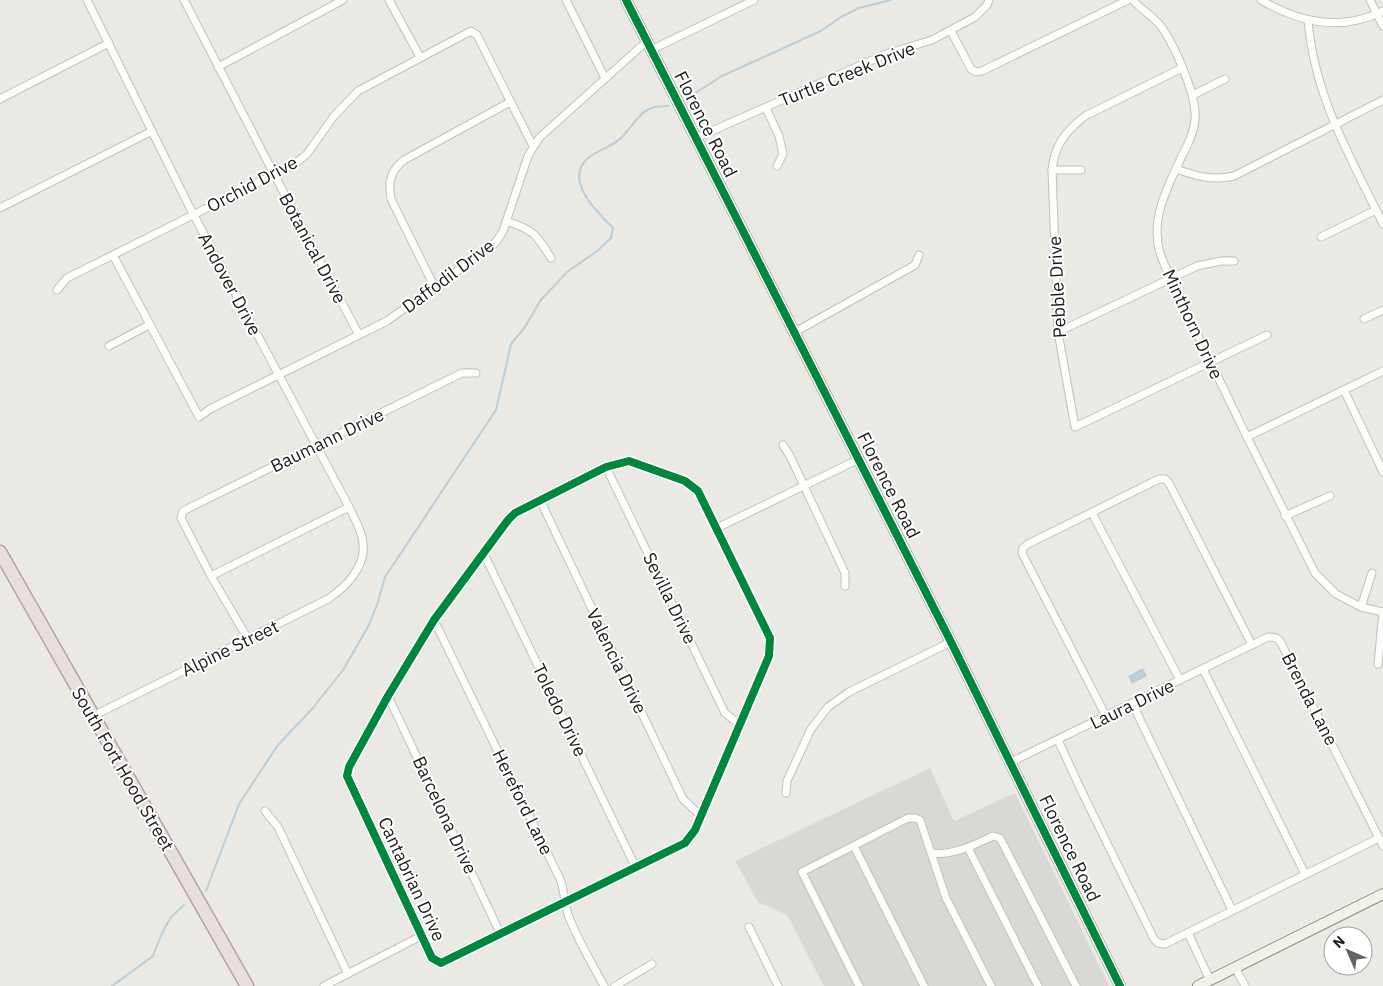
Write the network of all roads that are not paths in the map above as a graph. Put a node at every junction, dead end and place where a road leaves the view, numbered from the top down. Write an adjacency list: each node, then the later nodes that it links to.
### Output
1 (87, 0): 17 (street, Andover Drive)
2 (184, 0): 20 (street, Botanical Drive)
3 (343, 0): 20 (street)
4 (389, 0): 19 (street)
5 (566, 0): 22 (street)
6 (626, 0): 18 (street, Florence Road)
7 (754, 0): 18 (street, Daffodil Drive)
8 (989, 0): 16 (street, Turtle Creek Drive)
9 (1128, 0): 16 (street)
10 (1134, 0): 21 (street, Minthorn Drive)
11 (1261, 0): 14 (street)
12 (1370, 0): 13 (street)
13 (1380, 12): 14 (street); 15 (street)
14 (1308, 20): 29 (street)
15 (1383, 26)
16 (951, 31): 28 (street, Turtle Creek Drive)
17 (109, 43): 25 (street); 30 (street, Andover Drive)
18 (649, 46): 22 (street, Daffodil Drive); 31 (street, Florence Road)
19 (420, 57): 27 (street, Orchid Drive); 37 (street, Orchid Drive)
20 (218, 67): 37 (street, Botanical Drive)
21 (1182, 68): 24 (street, Minthorn Drive); 35 (street, Pebble Drive)
22 (605, 78): 32 (street, Daffodil Drive)
23 (1225, 79): 24 (street)
24 (1193, 95): 34 (street, Minthorn Drive)
25 (0, 99)
26 (1383, 100): 29 (street)
27 (510, 102): 32 (street, Orchid Drive); 49 (street)
28 (766, 108): 31 (street, Turtle Creek Drive); 33 (street)
29 (1335, 125): 34 (street); 39 (street)
30 (152, 131): 38 (street); 40 (street, Andover Drive)
31 (696, 138): 54 (street, Florence Road)
32 (533, 146): 41 (street, Daffodil Drive)
33 (778, 166)
34 (1176, 169): 48 (street, Minthorn Drive)
35 (1052, 170): 36 (street); 55 (street, Pebble Drive)
36 (1081, 170)
37 (274, 174): 40 (street, Orchid Drive); 56 (street, Botanical Drive)
38 (0, 208)
39 (1376, 210): 42 (street); 43 (street)
40 (194, 215): 44 (street, Orchid Drive); 62 (street, Andover Drive)
41 (506, 221): 46 (street); 49 (street, Daffodil Drive)
42 (1383, 224)
43 (1321, 237)
44 (113, 255): 50 (street, Orchid Drive); 53 (street)
45 (919, 255): 54 (street)
46 (552, 258)
47 (1234, 261): 48 (street)
48 (1170, 278): 55 (street); 59 (street, Minthorn Drive)
49 (435, 288): 56 (street, Daffodil Drive)
50 (57, 290)
51 (1383, 310): 52 (street)
52 (1364, 319)
53 (149, 325): 58 (street); 62 (street, Daffodil Drive)
54 (795, 332): 67 (street, Florence Road)
55 (1058, 332): 59 (street, Pebble Drive)
56 (359, 335): 62 (street, Daffodil Drive)
57 (1267, 335): 59 (street)
58 (109, 346)
59 (1211, 361): 64 (street, Minthorn Drive)
60 (1383, 371): 63 (street)
61 (476, 373): 66 (street, Baumann Drive)
62 (279, 376): 66 (street, Andover Drive)
63 (1344, 390): 64 (street); 69 (street)
64 (1247, 437): 75 (street, Minthorn Drive)
65 (783, 445): 70 (street)
66 (316, 446): 73 (street, Andover Drive); 81 (street, Baumann Drive)
67 (859, 459): 70 (street); 87 (street, Florence Road)
68 (606, 467): 72 (street, Cantabrian Drive); 76 (street, Cantabrian Drive); 96 (street, Sevilla Drive)
69 (1383, 472)
70 (803, 486): 76 (street); 82 (street)
71 (1330, 496): 75 (street)
72 (540, 500): 78 (street, Cantabrian Drive); 101 (street, Valencia Drive)
73 (349, 507): 79 (street, Andover Drive); 81 (street)
74 (1092, 513): 88 (street); 91 (street); 95 (street)
75 (1285, 516): 83 (street, Minthorn Drive)
76 (716, 528): 96 (street, Cantabrian Drive)
77 (0, 552): 94 (highway, South Fort Hood Street)
78 (484, 552): 85 (street, Cantabrian Drive); 107 (street, Toledo Drive)
79 (358, 568): 86 (street, Alpine Street)
80 (1372, 573): 83 (street)
81 (211, 576): 86 (street)
82 (844, 586)
83 (1361, 607): 84 (street, Minthorn Drive)
84 (1383, 612): 89 (street)
85 (434, 620): 92 (street, Cantabrian Drive); 110 (street, Hereford Lane)
86 (248, 639): 94 (street, Alpine Street)
87 (951, 642): 98 (street, Florence Road); 99 (street)
88 (1252, 645): 90 (street, Laura Drive); 102 (street, Brenda Lane)
89 (1378, 664)
90 (1203, 669): 91 (street, Laura Drive); 108 (street)
91 (1180, 680): 93 (street, Laura Drive)
92 (388, 696): 114 (street, Barcelona Drive); 115 (street, Cantabrian Drive)
93 (1132, 703): 95 (street, Laura Drive); 111 (street)
94 (93, 716): 120 (highway, South Fort Hood Street)
95 (1106, 716): 97 (street, Laura Drive)
96 (739, 724): 101 (street, Cantabrian Drive)
97 (1058, 740): 98 (street, Laura Drive); 113 (street)
98 (1011, 762): 130 (street, Florence Road)
99 (786, 793)
100 (265, 811): 118 (street)
101 (701, 816): 107 (street, Cantabrian Drive)
102 (1379, 838): 104 (street, Brenda Lane); 108 (street)
103 (854, 846): 106 (street); 125 (street); 126 (street)
104 (1383, 846)
105 (968, 848): 106 (street); 128 (street); 129 (street)
106 (931, 853): 127 (street)
107 (636, 868): 110 (street, Cantabrian Drive)
108 (1305, 874): 111 (street)
109 (1383, 894): 117 (street)
110 (566, 902): 114 (street, Cantabrian Drive); 122 (street, Hereford Lane)
111 (1232, 910): 113 (street)
112 (749, 927): 124 (street)
113 (1188, 933): 119 (street)
114 (501, 935): 115 (street, Cantabrian Drive)
115 (422, 936): 118 (street)
116 (652, 964): 123 (street)
117 (1235, 967): 119 (street); 132 (street)
118 (348, 974): 121 (street)
119 (1210, 980): 131 (street)
120 (246, 986)
121 (324, 986)
122 (604, 986)
123 (615, 986)
124 (778, 986)
125 (859, 986)
126 (924, 986)
127 (991, 986)
128 (1038, 986)
129 (1076, 986)
130 (1120, 986)
131 (1198, 986)
132 (1245, 986)

